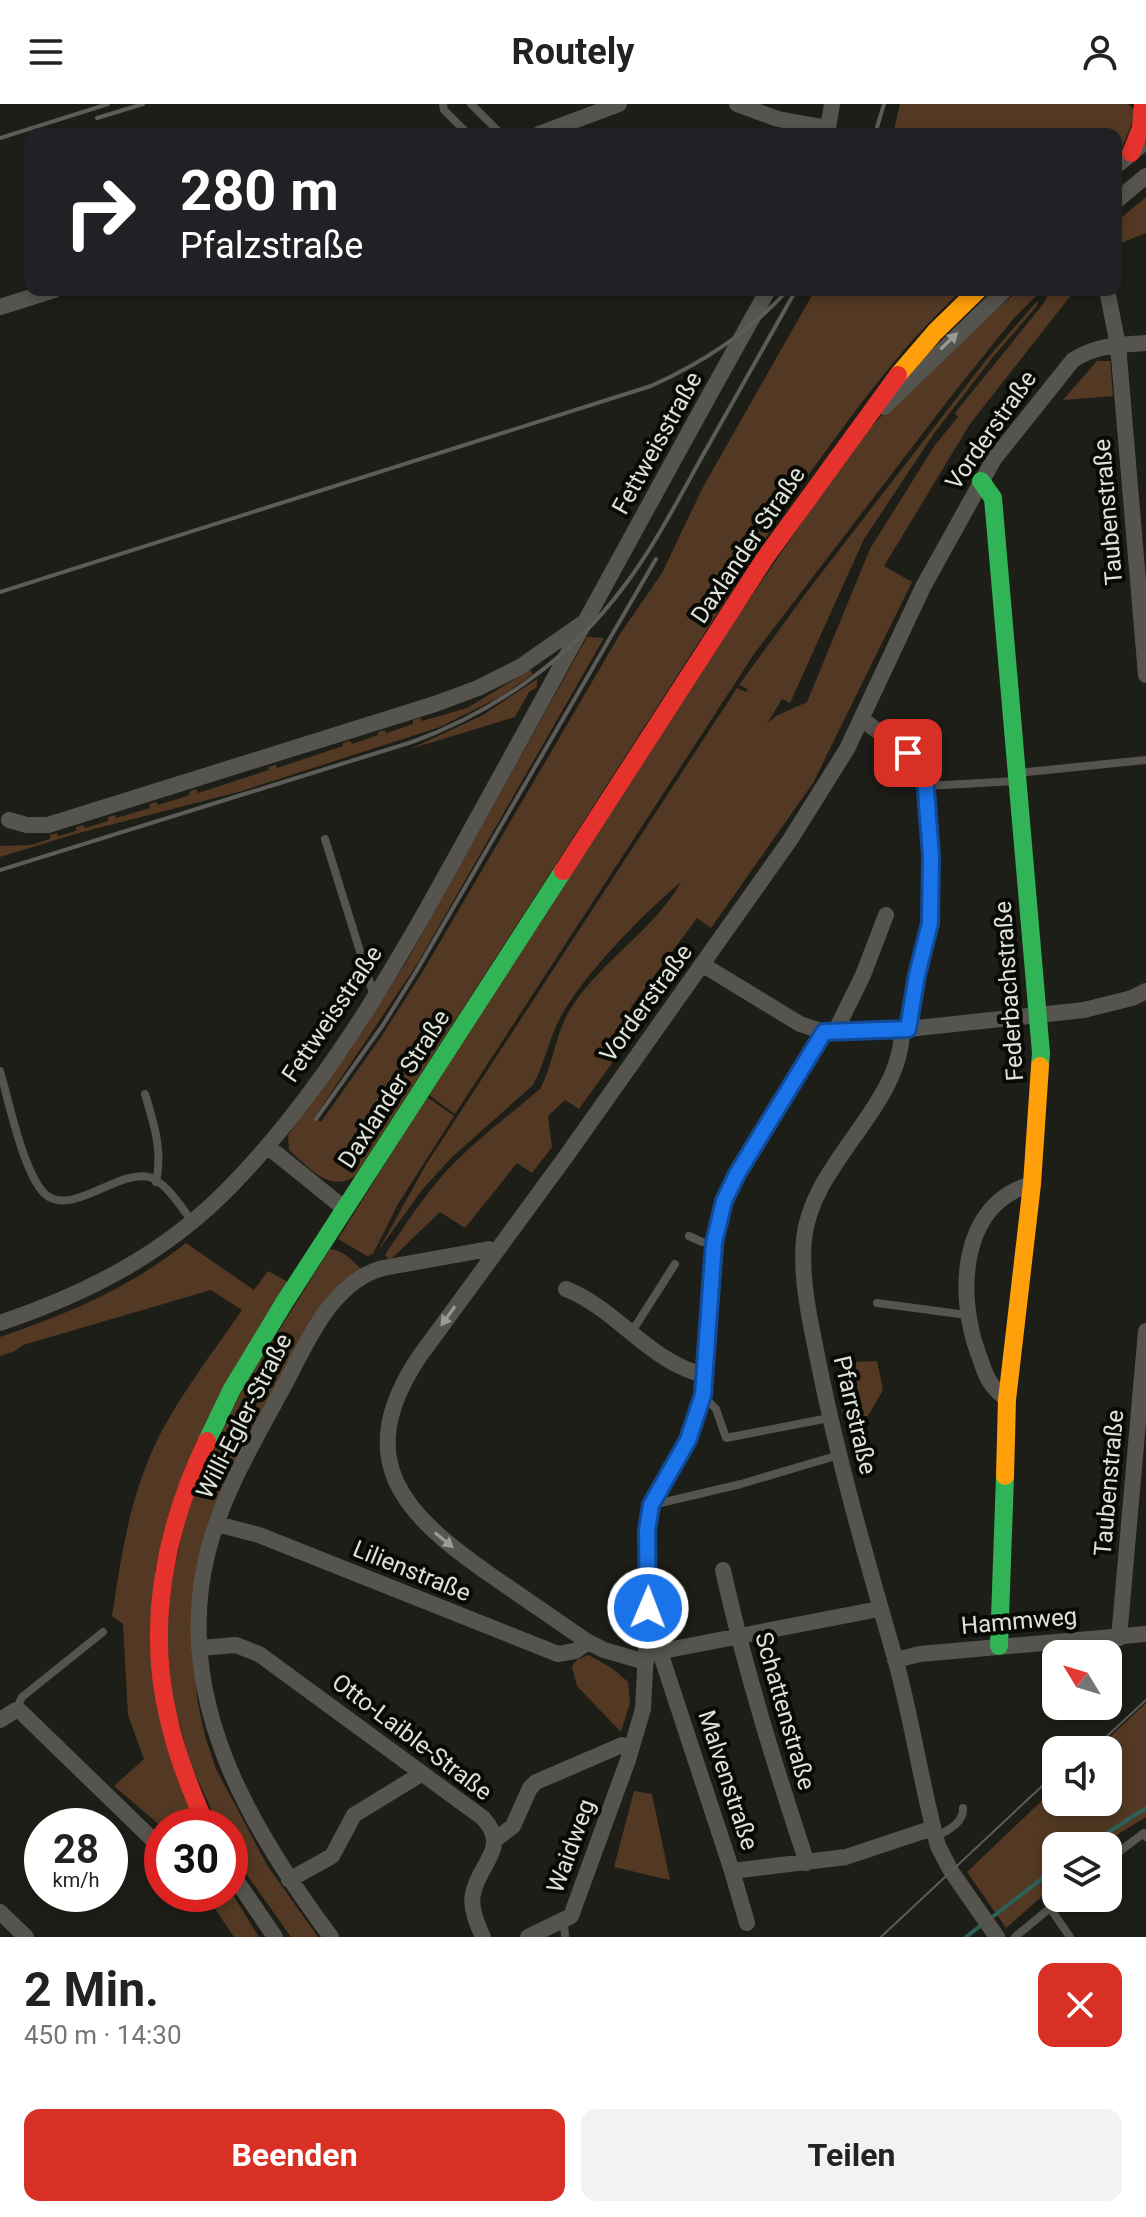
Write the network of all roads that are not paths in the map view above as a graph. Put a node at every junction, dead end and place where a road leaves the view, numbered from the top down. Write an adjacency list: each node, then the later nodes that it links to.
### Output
1 (443, 104): 7 (lane)
2 (471, 104): 8 (lane)
3 (619, 104): 9 (street)
4 (737, 104): 10 (street)
5 (832, 104): 11 (street)
6 (1143, 104): 12 (street)
7 (462, 128)
8 (495, 128)
9 (555, 128)
10 (816, 128)
11 (828, 128)
12 (1139, 147): 13 (street)
13 (1122, 161)
14 (1146, 176): 15 (street)
15 (1122, 196)
16 (35, 296): 21 (street)
17 (765, 296): 26 (street, Fettweisstraße)
18 (972, 296): 24 (street, Daxlander Straße)
19 (999, 296): 24 (street, Daxlander Straße, one-way to 19)
20 (1106, 296): 23 (street)
21 (0, 307)
22 (1146, 343): 23 (street, Vorderstraße)
23 (1118, 345): 25 (street, Vorderstraße); 27 (street, Taubenstraße)
24 (855, 436): 46 (street, Daxlander Straße)
25 (981, 481): 28 (street, Vorderstraße); 30 (street, Federbachstraße)
26 (587, 619): 32 (street, Fettweisstraße); 37 (street, Fettweisstraße)
27 (1146, 675)
28 (862, 719): 31 (street, Pfarrstraße); 35 (street, Vorderstraße)
29 (1146, 760): 30 (lane)
30 (1017, 777): 31 (lane); 38 (street, Federbachstraße)
31 (926, 786): 39 (street, Pfarrstraße)
32 (5, 815)
33 (325, 839): 37 (lane)
34 (886, 915): 40 (street)
35 (703, 965): 40 (street); 50 (street, Vorderstraße)
36 (1146, 991): 38 (street)
37 (374, 997): 43 (street, Fettweisstraße)
38 (1037, 1015): 39 (street); 45 (street, Federbachstraße)
39 (905, 1029): 40 (street); 61 (street, Pfarrstraße)
40 (829, 1032): 49 (street)
41 (0, 1071): 44 (lane)
42 (145, 1094): 44 (lane)
43 (267, 1146): 46 (street); 47 (street, Fettweisstraße)
44 (156, 1182): 47 (lane)
45 (1032, 1184): 54 (street); 60 (street, Federbachstraße)
46 (345, 1209): 80 (street, Daxlander Straße)
47 (192, 1222): 55 (street, Fettweisstraße)
48 (689, 1236): 49 (lane)
49 (714, 1243): 58 (street)
50 (494, 1253): 64 (street, Willi-Egler-Straße); 71 (street, Vorderstraße, one-way to 71)
51 (675, 1264): 57 (lane)
52 (566, 1289): 57 (street)
53 (877, 1303): 54 (lane)
54 (967, 1315): 60 (street)
55 (0, 1323)
56 (1146, 1331): 70 (street, Taubenstraße)
57 (631, 1333): 58 (street)
58 (704, 1375): 59 (street)
59 (703, 1395): 61 (lane); 63 (street)
60 (1007, 1400): 72 (street, Federbachstraße)
61 (829, 1418): 62 (street, Pfarrstraße)
62 (839, 1455): 63 (lane); 66 (street, Pfarrstraße)
63 (651, 1505): 74 (street, Waidweg)
64 (217, 1524): 71 (street, Lilienstraße); 73 (street, Willi-Egler-Straße)
65 (723, 1570): 69 (street, Schattenstraße)
66 (879, 1609): 69 (street); 75 (street, Pfarrstraße)
67 (103, 1632): 76 (lane)
68 (1146, 1634): 70 (street, Hammweg)
69 (738, 1638): 74 (street); 87 (street, Schattenstraße)
70 (1119, 1638): 72 (street, Hammweg)
71 (588, 1642): 74 (street, Vorderstraße)
72 (999, 1646): 75 (street, Hammweg)
73 (199, 1648): 79 (street, Otto-Laible-Straße); 89 (street, Willi-Egler-Straße)
74 (651, 1656): 78 (street, Waidweg); 88 (street, Malvenstraße)
75 (895, 1660): 83 (street, Pfarrstraße)
76 (16, 1710): 77 (street); 82 (street)
77 (0, 1720)
78 (631, 1748): 85 (street, Waidweg); 95 (street, Waidweg)
79 (421, 1774): 85 (street, Otto-Laible-Straße); 89 (street)
80 (199, 1808)
81 (963, 1808): 83 (lane)
82 (144, 1831)
83 (934, 1833): 87 (street); 96 (street, Pfarrstraße)
84 (1146, 1837): 86 (lane)
85 (495, 1840): 100 (street)
86 (1122, 1850)
87 (807, 1863): 88 (street)
88 (732, 1871): 94 (street, Malvenstraße)
89 (289, 1880): 99 (street, Willi-Egler-Straße)
90 (248, 1897): 98 (street)
91 (0, 1912): 97 (street)
92 (1045, 1912): 102 (lane)
93 (1053, 1912): 103 (lane)
94 (747, 1923)
95 (564, 1929): 101 (street, Waidweg)
96 (996, 1936)
97 (26, 1937)
98 (275, 1937)
99 (331, 1937)
100 (483, 1937)
101 (528, 1937)
102 (1015, 1937)
103 (1070, 1937)

